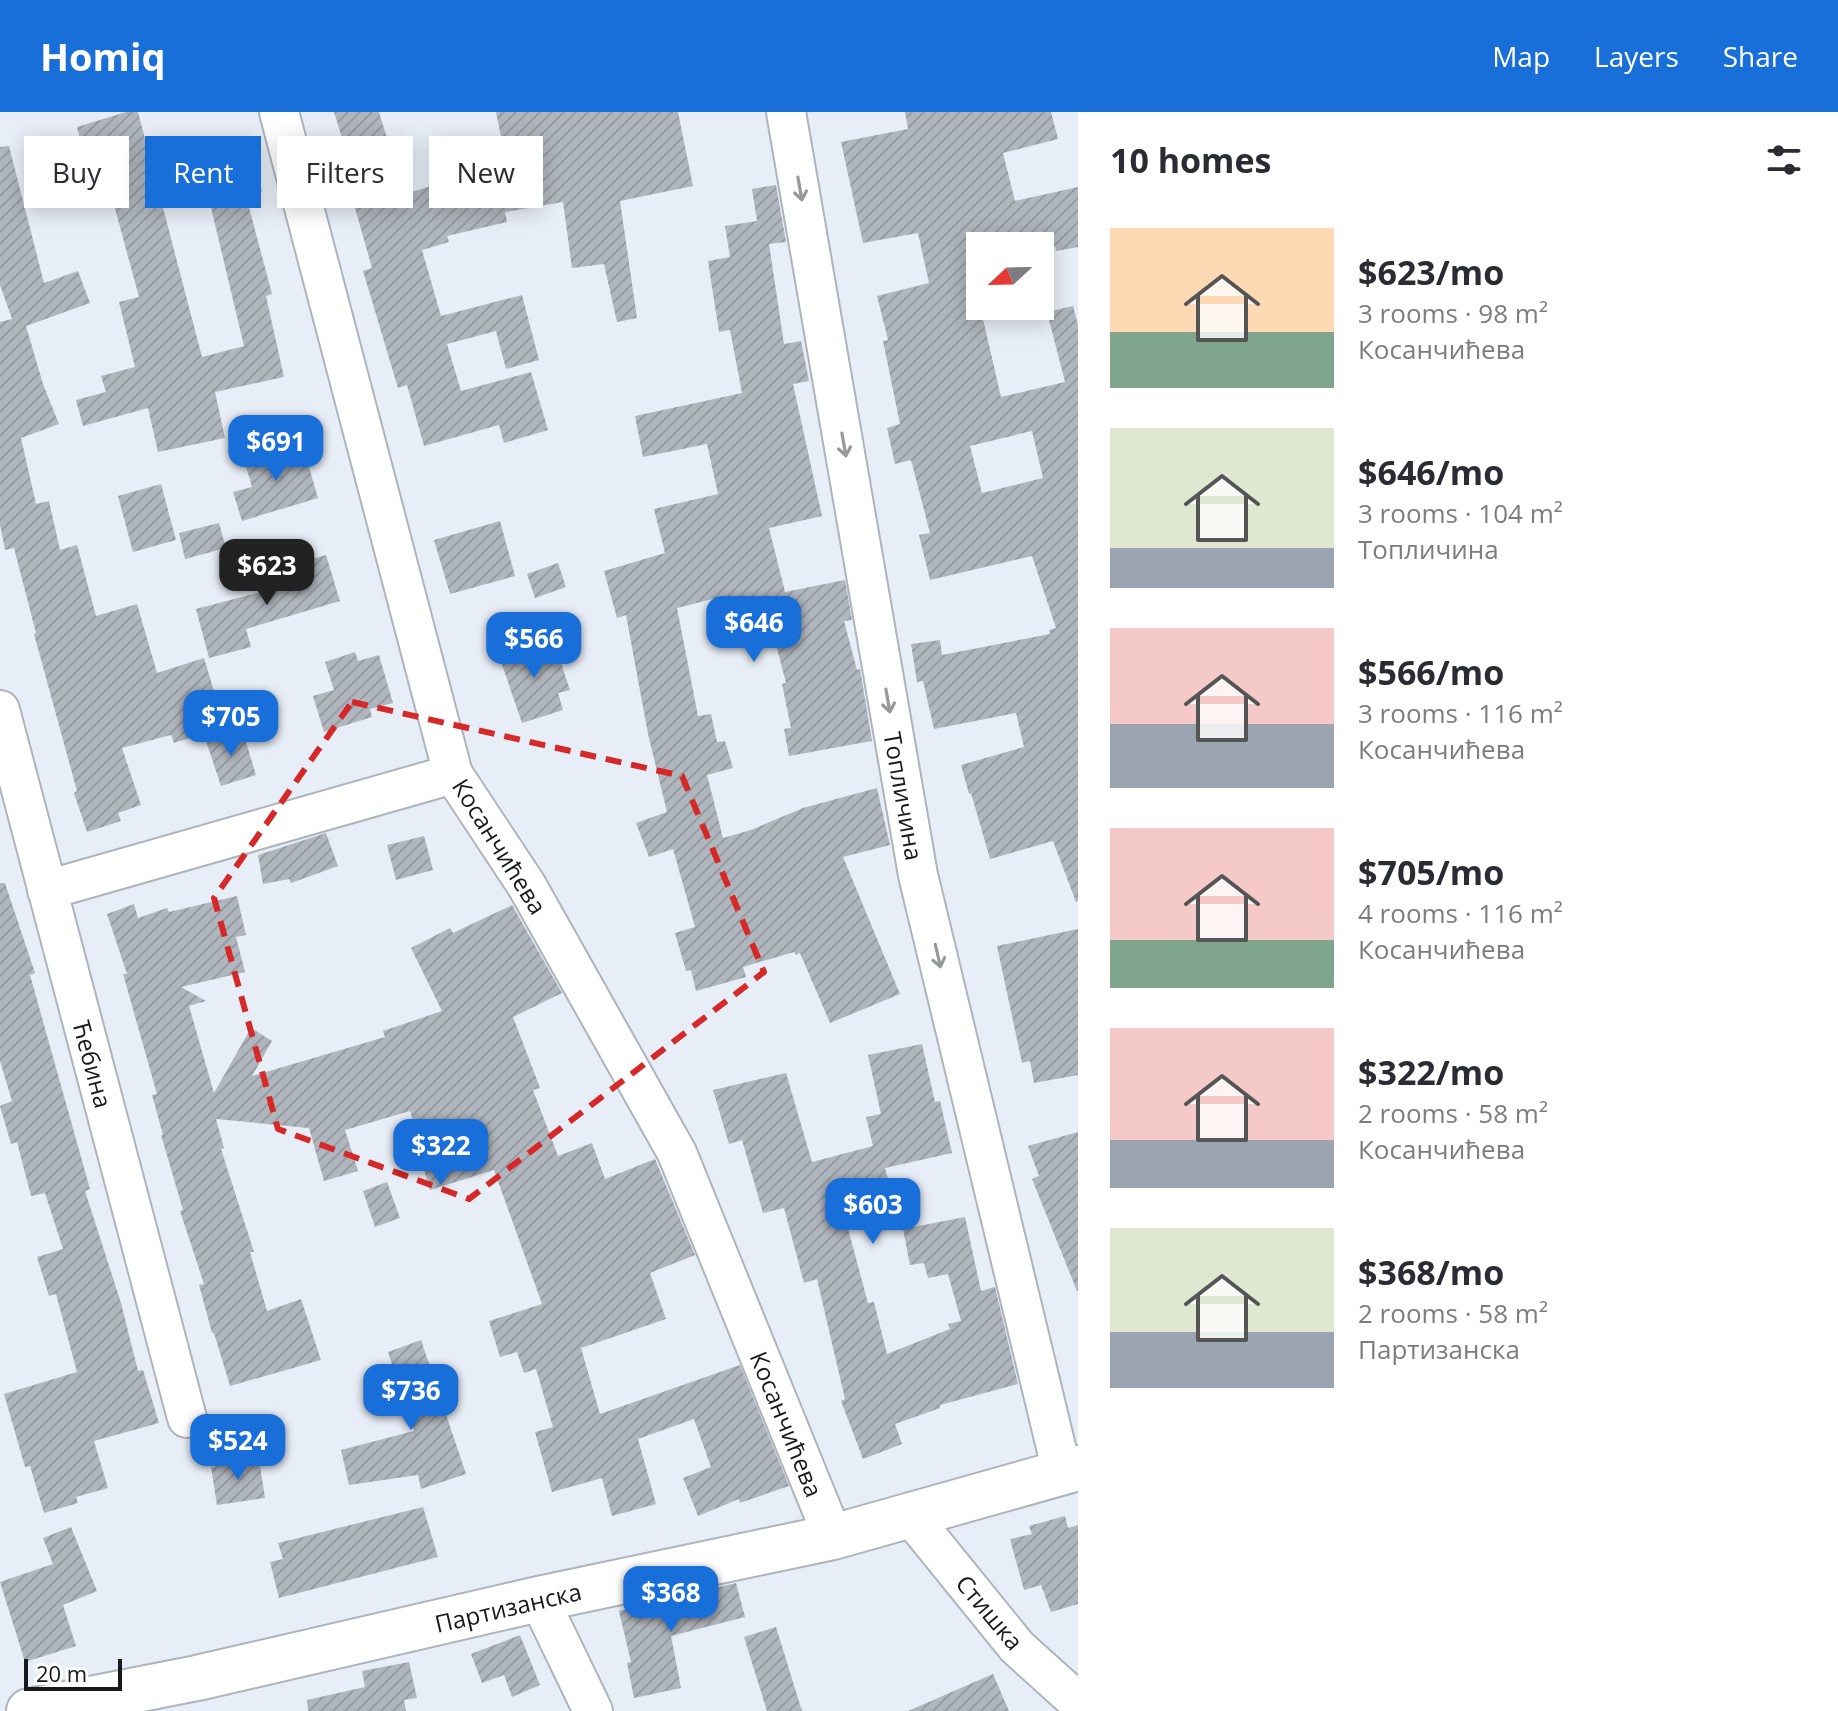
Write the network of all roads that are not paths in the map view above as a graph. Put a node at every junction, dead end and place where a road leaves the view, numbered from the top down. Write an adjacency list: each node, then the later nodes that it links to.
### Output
1 (279, 112): 4 (street, Косанчићева)
2 (786, 112): 7 (street, Топличина, one-way to 7)
3 (0, 710): 5 (street, Ћебина)
4 (453, 774): 5 (street); 9 (street, Косанчићева)
5 (47, 890): 6 (street, Ћебина)
6 (187, 1418)
7 (1070, 1470): 8 (street, Партизанска)
8 (910, 1515): 9 (street, Партизанска); 11 (street, Стишка)
9 (833, 1537): 10 (street, Партизанска)
10 (539, 1599): 12 (street, Партизанска); 13 (street)
11 (1078, 1702)
12 (29, 1711)
13 (593, 1711)

